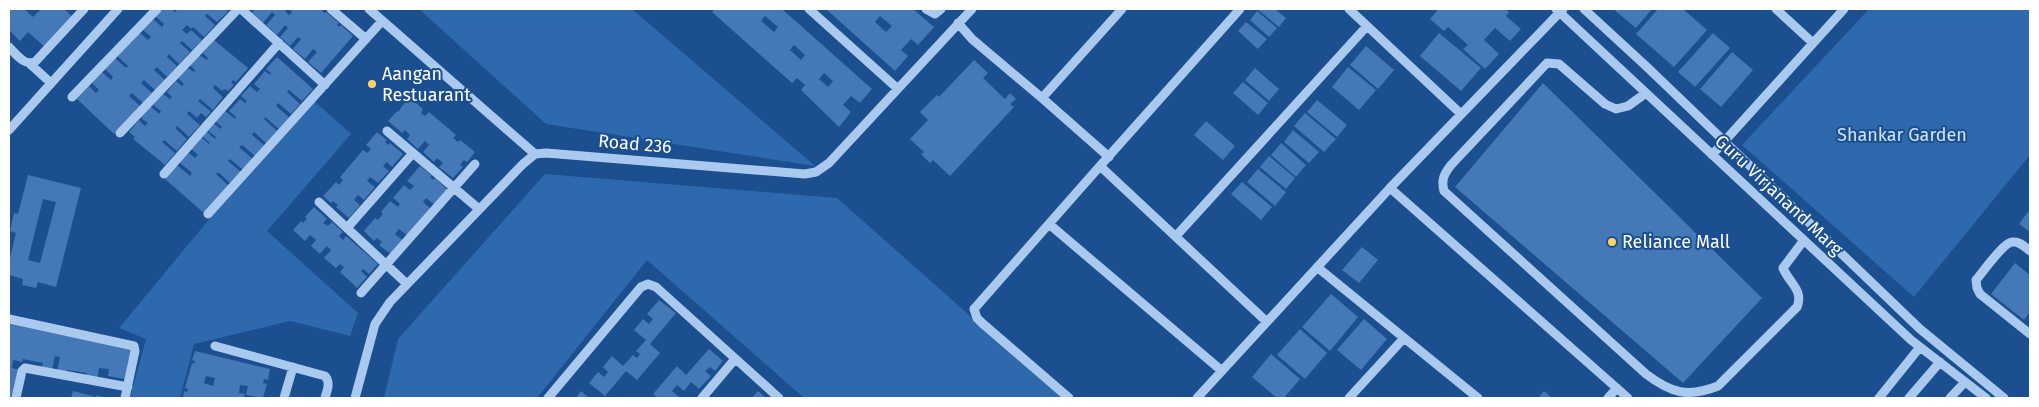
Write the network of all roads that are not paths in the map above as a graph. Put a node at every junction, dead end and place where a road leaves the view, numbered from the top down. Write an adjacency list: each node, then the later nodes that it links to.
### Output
1 (84, 9): 25 (street)
2 (118, 9): 26 (street)
3 (157, 9): 30 (street)
4 (239, 9): 22 (street); 35 (street)
5 (331, 9): 21 (street)
6 (369, 9): 18 (street)
7 (809, 9): 28 (street)
8 (926, 9): 9 (street)
9 (941, 9)
10 (972, 9): 19 (street, Road 236)
11 (1122, 9): 31 (street)
12 (1240, 9): 40 (street)
13 (1349, 9): 20 (street)
14 (1584, 9): 36 (street, Guru Virjanand Marg)
15 (1776, 9): 23 (street)
16 (1844, 9): 23 (street)
17 (1560, 10): 29 (street, Guru Virjanand Marg); 32 (street)
18 (382, 21): 21 (street); 38 (street)
19 (958, 24): 28 (street, Road 236); 31 (street)
20 (1367, 26): 32 (street); 51 (street)
21 (366, 39): 27 (street)
22 (279, 43): 27 (street); 43 (street)
23 (1814, 43): 36 (street)
24 (9, 47): 25 (street)
25 (30, 64): 26 (street)
26 (51, 83): 33 (street)
27 (325, 85): 48 (street)
28 (898, 89): 38 (street, Road 236)
29 (1646, 93): 39 (street, Guru Virjanand Marg); 52 (street)
30 (72, 97)
31 (1042, 98): 40 (street)
32 (1460, 114): 45 (street)
33 (9, 130)
34 (387, 131): 37 (street)
35 (120, 133)
36 (1725, 141): 39 (street); 89 (street, Guru Virjanand Marg)
37 (413, 153): 44 (street); 50 (street)
38 (535, 154): 47 (street)
39 (1712, 154): 52 (street, Guru Virjanand Marg)
40 (1109, 157): 42 (street)
41 (475, 164): 44 (street)
42 (1100, 166): 49 (street); 51 (street)
43 (164, 174)
44 (455, 188): 47 (street); 54 (street)
45 (1390, 188): 55 (street); 70 (street)
46 (320, 202): 50 (street)
47 (479, 210): 56 (street)
48 (208, 214)
49 (1049, 224): 67 (street); 79 (street)
50 (347, 228): 54 (street)
51 (1176, 236): 59 (street)
52 (1804, 240): 63 (street, Guru Virjanand Marg)
53 (2030, 251): 60 (street)
54 (387, 265): 56 (street); 57 (street)
55 (1317, 267): 59 (street); 61 (street)
56 (407, 284): 75 (street)
57 (361, 293)
58 (9, 318): 69 (street)
59 (1267, 322): 67 (street)
60 (2030, 334)
61 (1404, 338): 81 (street); 82 (street)
62 (215, 346): 66 (street)
63 (1920, 347): 65 (street, Guru Virjanand Marg); 85 (street)
64 (735, 359): 76 (street); 77 (street); 78 (street)
65 (1940, 362): 68 (street, Guru Virjanand Marg); 86 (street)
66 (293, 367): 73 (street); 74 (street)
67 (1222, 371): 80 (street)
68 (1965, 382): 87 (street); 88 (street, Guru Virjanand Marg)
69 (128, 388): 71 (street); 72 (street)
70 (1617, 388): 83 (street); 84 (street)
71 (16, 398)
72 (125, 398)
73 (284, 398)
74 (325, 398)
75 (355, 398)
76 (548, 398)
77 (702, 398)
78 (778, 398)
79 (1069, 398)
80 (1197, 398)
81 (1349, 398)
82 (1478, 398)
83 (1608, 398)
84 (1628, 398)
85 (1879, 398)
86 (1909, 398)
87 (1950, 398)
88 (1986, 398)
89 (2004, 398)

